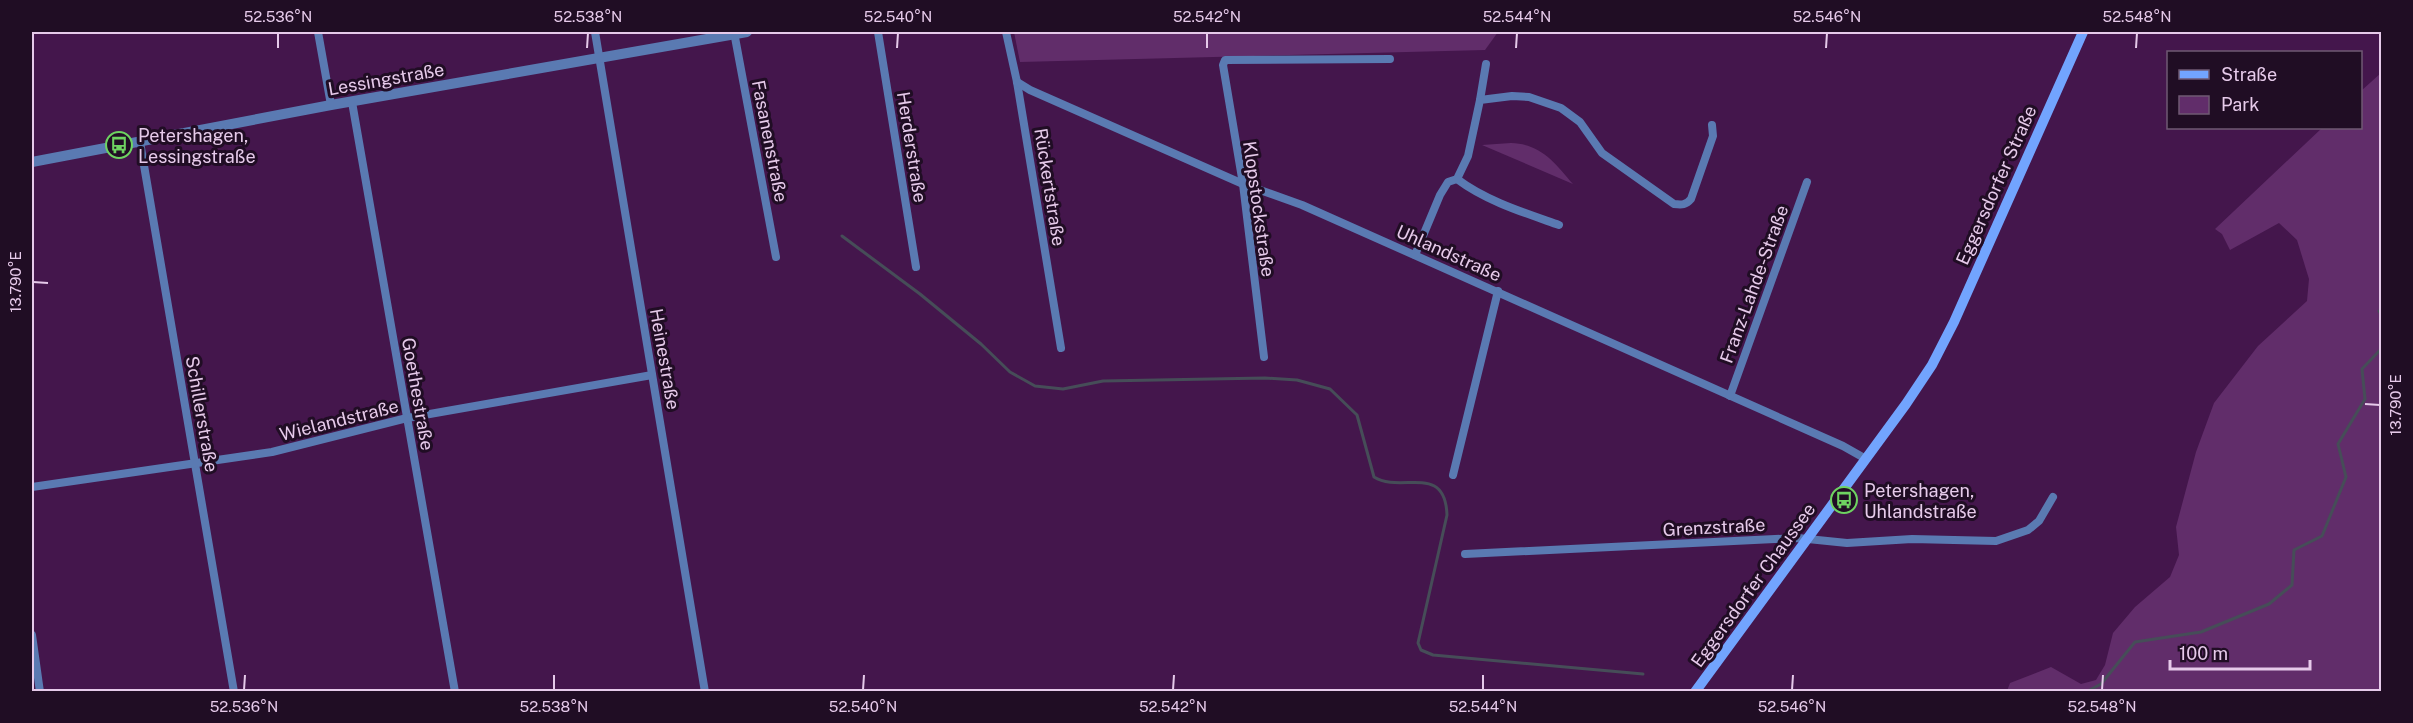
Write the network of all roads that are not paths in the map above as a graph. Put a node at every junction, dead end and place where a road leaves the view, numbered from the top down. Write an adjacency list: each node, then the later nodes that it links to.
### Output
1 (318, 32): 14 (street)
2 (595, 32): 8 (street, Heinestraße)
3 (747, 32): 7 (street, Lessingstraße)
4 (878, 32): 24 (street, Herderstraße)
5 (1006, 32): 11 (street, Rückertstraße)
6 (2083, 32): 27 (main road, Eggersdorfer Straße)
7 (734, 33): 8 (street, Lessingstraße); 23 (street, Fasanenstraße)
8 (599, 57): 13 (street, Lessingstraße); 29 (street, Heinestraße)
9 (1390, 59): 20 (street, Klopstockstraße)
10 (1486, 64): 12 (street)
11 (1017, 82): 20 (street, Uhlandstraße); 26 (street, Rückertstraße)
12 (1480, 100): 15 (street); 18 (street)
13 (352, 102): 14 (street, Lessingstraße); 31 (street, Goethestraße)
14 (331, 105): 16 (street, Lessingstraße)
15 (1712, 125)
16 (140, 142): 17 (street, Lessingstraße); 33 (street, Schillerstraße)
17 (32, 162)
18 (1457, 179): 21 (street); 22 (street)
19 (1807, 182): 30 (street, Franz-Lahde-Straße)
20 (1243, 184): 22 (street, Uhlandstraße); 28 (street, Klopstockstraße)
21 (1559, 225)
22 (1415, 255): 25 (street, Uhlandstraße)
23 (776, 256)
24 (916, 267)
25 (1498, 291): 30 (street, Uhlandstraße); 34 (street)
26 (1061, 348)
27 (1939, 352): 32 (main road, Eggersdorfer Chaussee)
28 (1264, 357)
29 (652, 375): 31 (street, Wielandstraße); 44 (street, Heinestraße)
30 (1730, 396): 32 (street, Uhlandstraße)
31 (407, 418): 33 (street, Wielandstraße); 43 (street, Goethestraße)
32 (1866, 459): 37 (main road, Eggersdorfer Chaussee)
33 (196, 463): 35 (street, Wielandstraße); 42 (street, Schillerstraße)
34 (1453, 475)
35 (32, 487)
36 (2053, 497): 37 (street, Grenzstraße)
37 (1807, 539): 38 (street, Grenzstraße); 40 (main road, Eggersdorfer Chaussee)
38 (1465, 554)
39 (32, 635): 41 (street)
40 (1695, 691)
41 (40, 692)
42 (234, 692)
43 (455, 692)
44 (705, 692)

